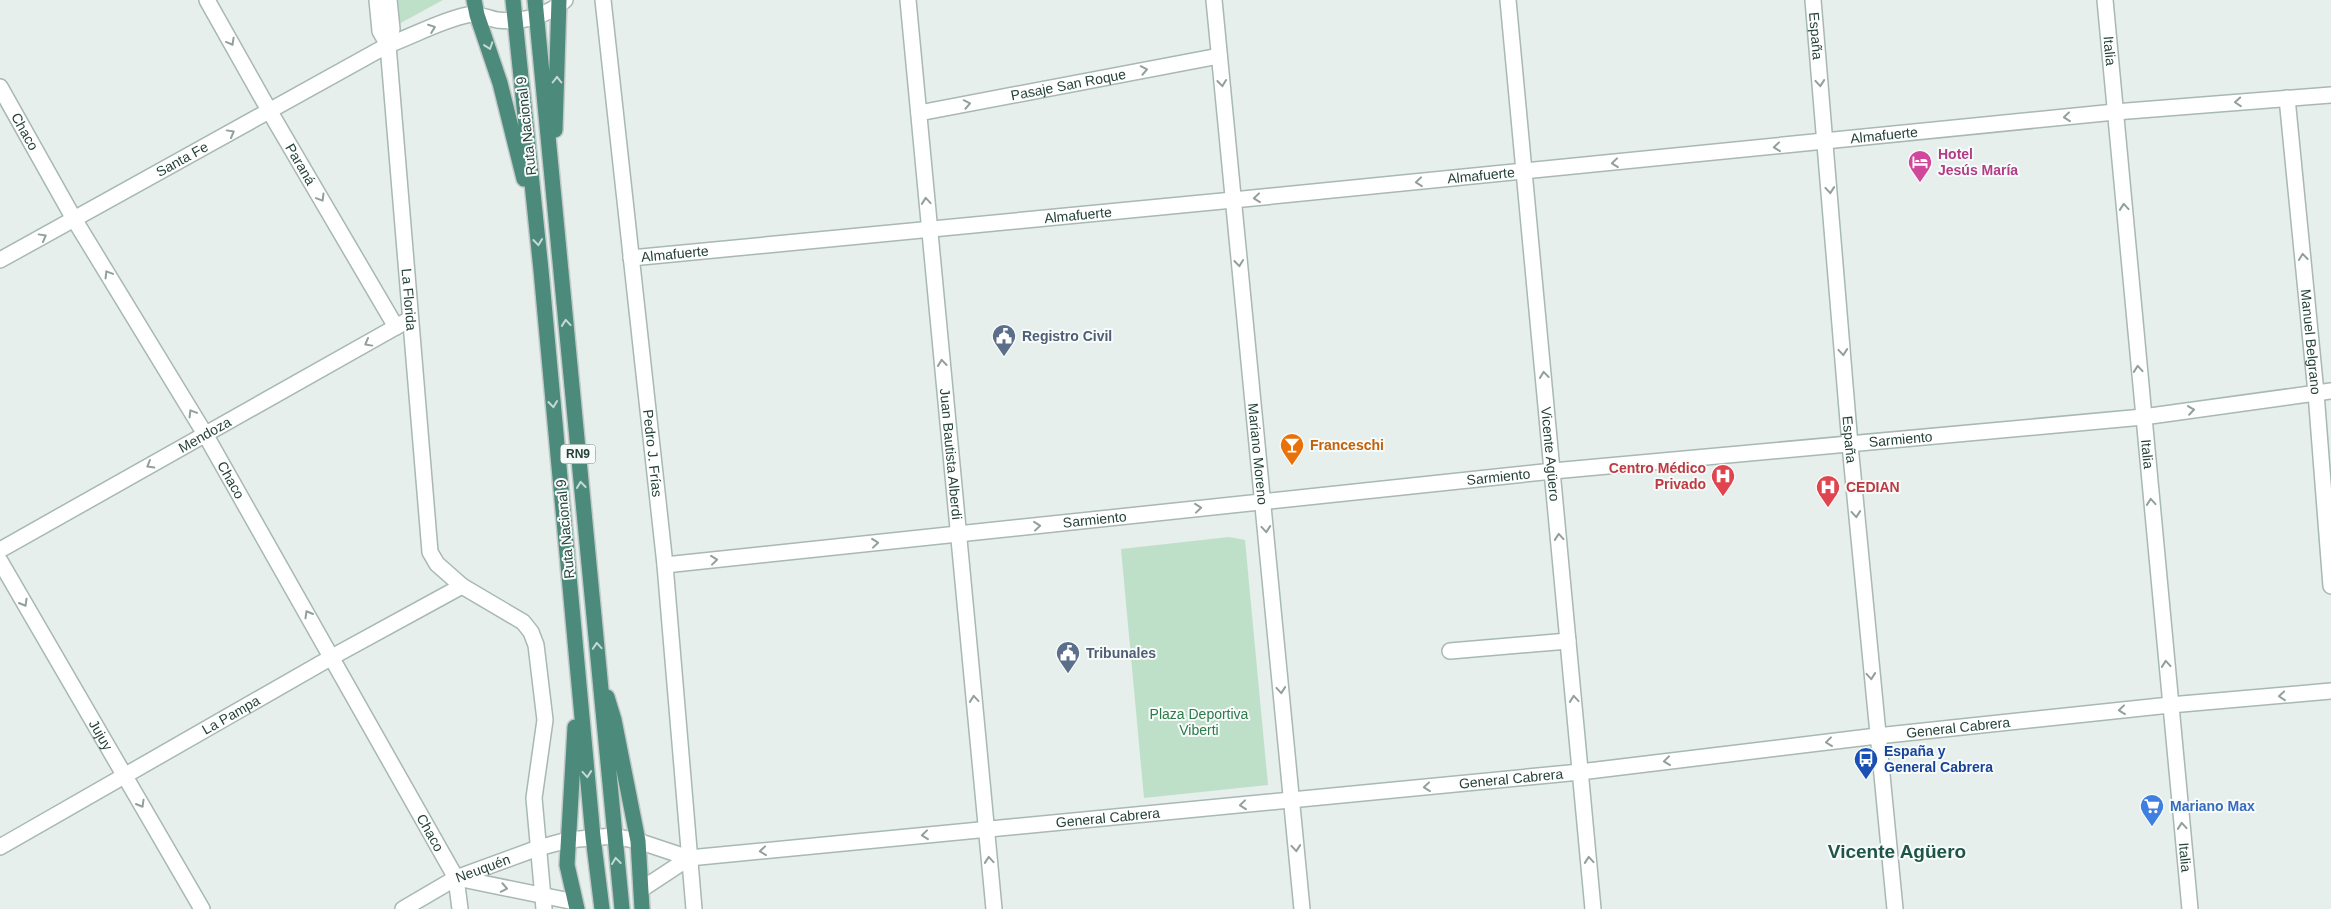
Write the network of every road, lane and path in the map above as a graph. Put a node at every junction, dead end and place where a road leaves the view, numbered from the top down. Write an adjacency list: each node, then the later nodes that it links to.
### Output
1 (207, 0): 21 (street, Paraná, one-way to 21)
2 (377, 0): 16 (street, La Florida)
3 (389, 0): 16 (street)
4 (513, 0): 15 (highway, Ruta Nacional 9 / RN9)
5 (535, 0): 14 (highway, Ruta Nacional 9 / RN9)
6 (602, 0): 31 (street, Pedro J. Frías)
7 (908, 0): 23 (street, Juan Bautista Alberdi)
8 (1214, 0): 17 (street, Mariano Moreno)
9 (1508, 0): 26 (street, Vicente Agüero)
10 (1813, 0): 24 (street, España, one-way to 24)
11 (2105, 0): 22 (street, Italia)
12 (561, 2): 14 (street); 25 (highway, RN9, one-way to 12)
13 (476, 8): 15 (street); 16 (street, one-way to 13); 28 (highway, RN9, one-way to 28)
14 (536, 17): 15 (street); 25 (highway, Ruta Nacional 9 / RN9)
15 (514, 19): 28 (highway, Ruta Nacional 9 / RN9)
16 (388, 45): 21 (street, Santa Fe); 33 (street, La Florida)
17 (1219, 56): 23 (street, Pasaje San Roque, one-way to 17); 27 (street, Mariano Moreno, one-way to 27)
18 (0, 88): 29 (street, Chaco)
19 (2331, 95): 20 (street, Almafuerte)
20 (2287, 98): 22 (street, Almafuerte, one-way to 22); 35 (street, Manuel Belgrano, one-way to 20)
21 (270, 112): 29 (street, Santa Fe, one-way to 21); 34 (street, Paraná, one-way to 34)
22 (2115, 112): 24 (street, Almafuerte, one-way to 24); 36 (street, Italia, one-way to 22)
23 (919, 113): 30 (street, Juan Bautista Alberdi, one-way to 23)
24 (1826, 142): 26 (street, Almafuerte, one-way to 26); 38 (street, España, one-way to 38)
25 (552, 164): 50 (highway, Ruta Nacional 9 / RN9, one-way to 25)
26 (1524, 172): 27 (street, Almafuerte, one-way to 27); 39 (street, Vicente Agüero, one-way to 26)
27 (1233, 200): 30 (street, Almafuerte); 40 (street, Mariano Moreno, one-way to 40)
28 (535, 216): 51 (highway, Ruta Nacional 9 / RN9, one-way to 51)
29 (74, 219): 32 (street, Santa Fe, one-way to 29); 37 (street, Chaco, one-way to 29)
30 (928, 230): 31 (street, Almafuerte); 41 (street, Juan Bautista Alberdi, one-way to 30)
31 (631, 258): 44 (street, Pedro J. Frías)
32 (0, 260)
33 (410, 319): 34 (street, Mendoza); 45 (street, La Florida)
34 (396, 327): 37 (street, Mendoza, one-way to 37)
35 (2324, 392): 36 (street, Sarmiento, one-way to 35); 46 (street, Manuel Belgrano)
36 (2143, 417): 38 (street, Sarmiento); 53 (street, Italia, one-way to 36)
37 (204, 434): 42 (street, Mendoza, one-way to 42); 49 (street, Chaco, one-way to 37)
38 (1850, 445): 39 (street, Sarmiento); 54 (street, España, one-way to 54)
39 (1553, 471): 40 (street, Sarmiento); 47 (street, Vicente Agüero, one-way to 39)
40 (1263, 501): 41 (street, Sarmiento, one-way to 40); 57 (street, Mariano Moreno, one-way to 57)
41 (959, 534): 44 (street, Sarmiento, one-way to 41); 58 (street, Juan Bautista Alberdi, one-way to 41)
42 (0, 550)
43 (0, 561): 56 (street, Jujuy, one-way to 56)
44 (665, 565): 65 (street, Pedro J. Frías)
45 (462, 586): 49 (street, La Pampa); 64 (street, La Florida)
46 (2331, 586)
47 (1568, 641): 48 (street); 55 (street, Vicente Agüero, one-way to 47)
48 (1450, 651)
49 (332, 657): 56 (street, La Pampa); 66 (street, Chaco)
50 (598, 668): 59 (highway, Ruta Nacional 9 / RN9); 62 (highway)
51 (579, 676): 60 (highway, Ruta Nacional 9 / RN9, one-way to 60); 61 (highway)
52 (2331, 692): 53 (street, General Cabrera, one-way to 53)
53 (2170, 705): 54 (street, General Cabrera, one-way to 54); 81 (street, Italia, one-way to 53)
54 (1877, 736): 55 (street, General Cabrera, one-way to 55); 80 (street, España)
55 (1580, 772): 57 (street, General Cabrera, one-way to 57); 79 (street, Vicente Agüero, one-way to 55)
56 (124, 776): 63 (street, La Pampa); 70 (street, Jujuy, one-way to 70)
57 (1292, 800): 58 (street, General Cabrera, one-way to 58); 78 (street, Mariano Moreno, one-way to 78)
58 (986, 830): 65 (street, General Cabrera, one-way to 65); 77 (street, Juan Bautista Alberdi, one-way to 58)
59 (614, 836): 60 (street, Neuquén); 62 (street, Neuquén); 74 (highway, Ruta Nacional 9 / RN9, one-way to 59)
60 (593, 837): 61 (street, Neuquén); 73 (highway, Ruta Nacional 9 / RN9)
61 (568, 840): 64 (street, Neuquén); 69 (highway)
62 (638, 841): 65 (street, Neuquén); 67 (highway)
63 (0, 846)
64 (538, 848): 66 (street, Neuquén); 68 (street, La Florida)
65 (690, 858): 67 (street); 76 (street, Pedro J. Frías)
66 (456, 878): 68 (street, one-way to 68); 71 (street, Neuquén); 72 (street)
67 (642, 889): 75 (highway)
68 (544, 902): 69 (street)
69 (576, 906)
70 (202, 909)
71 (403, 909)
72 (460, 909)
73 (602, 909)
74 (622, 909)
75 (642, 909)
76 (694, 909)
77 (994, 909)
78 (1302, 909)
79 (1593, 909)
80 (1895, 909)
81 (2190, 909)

